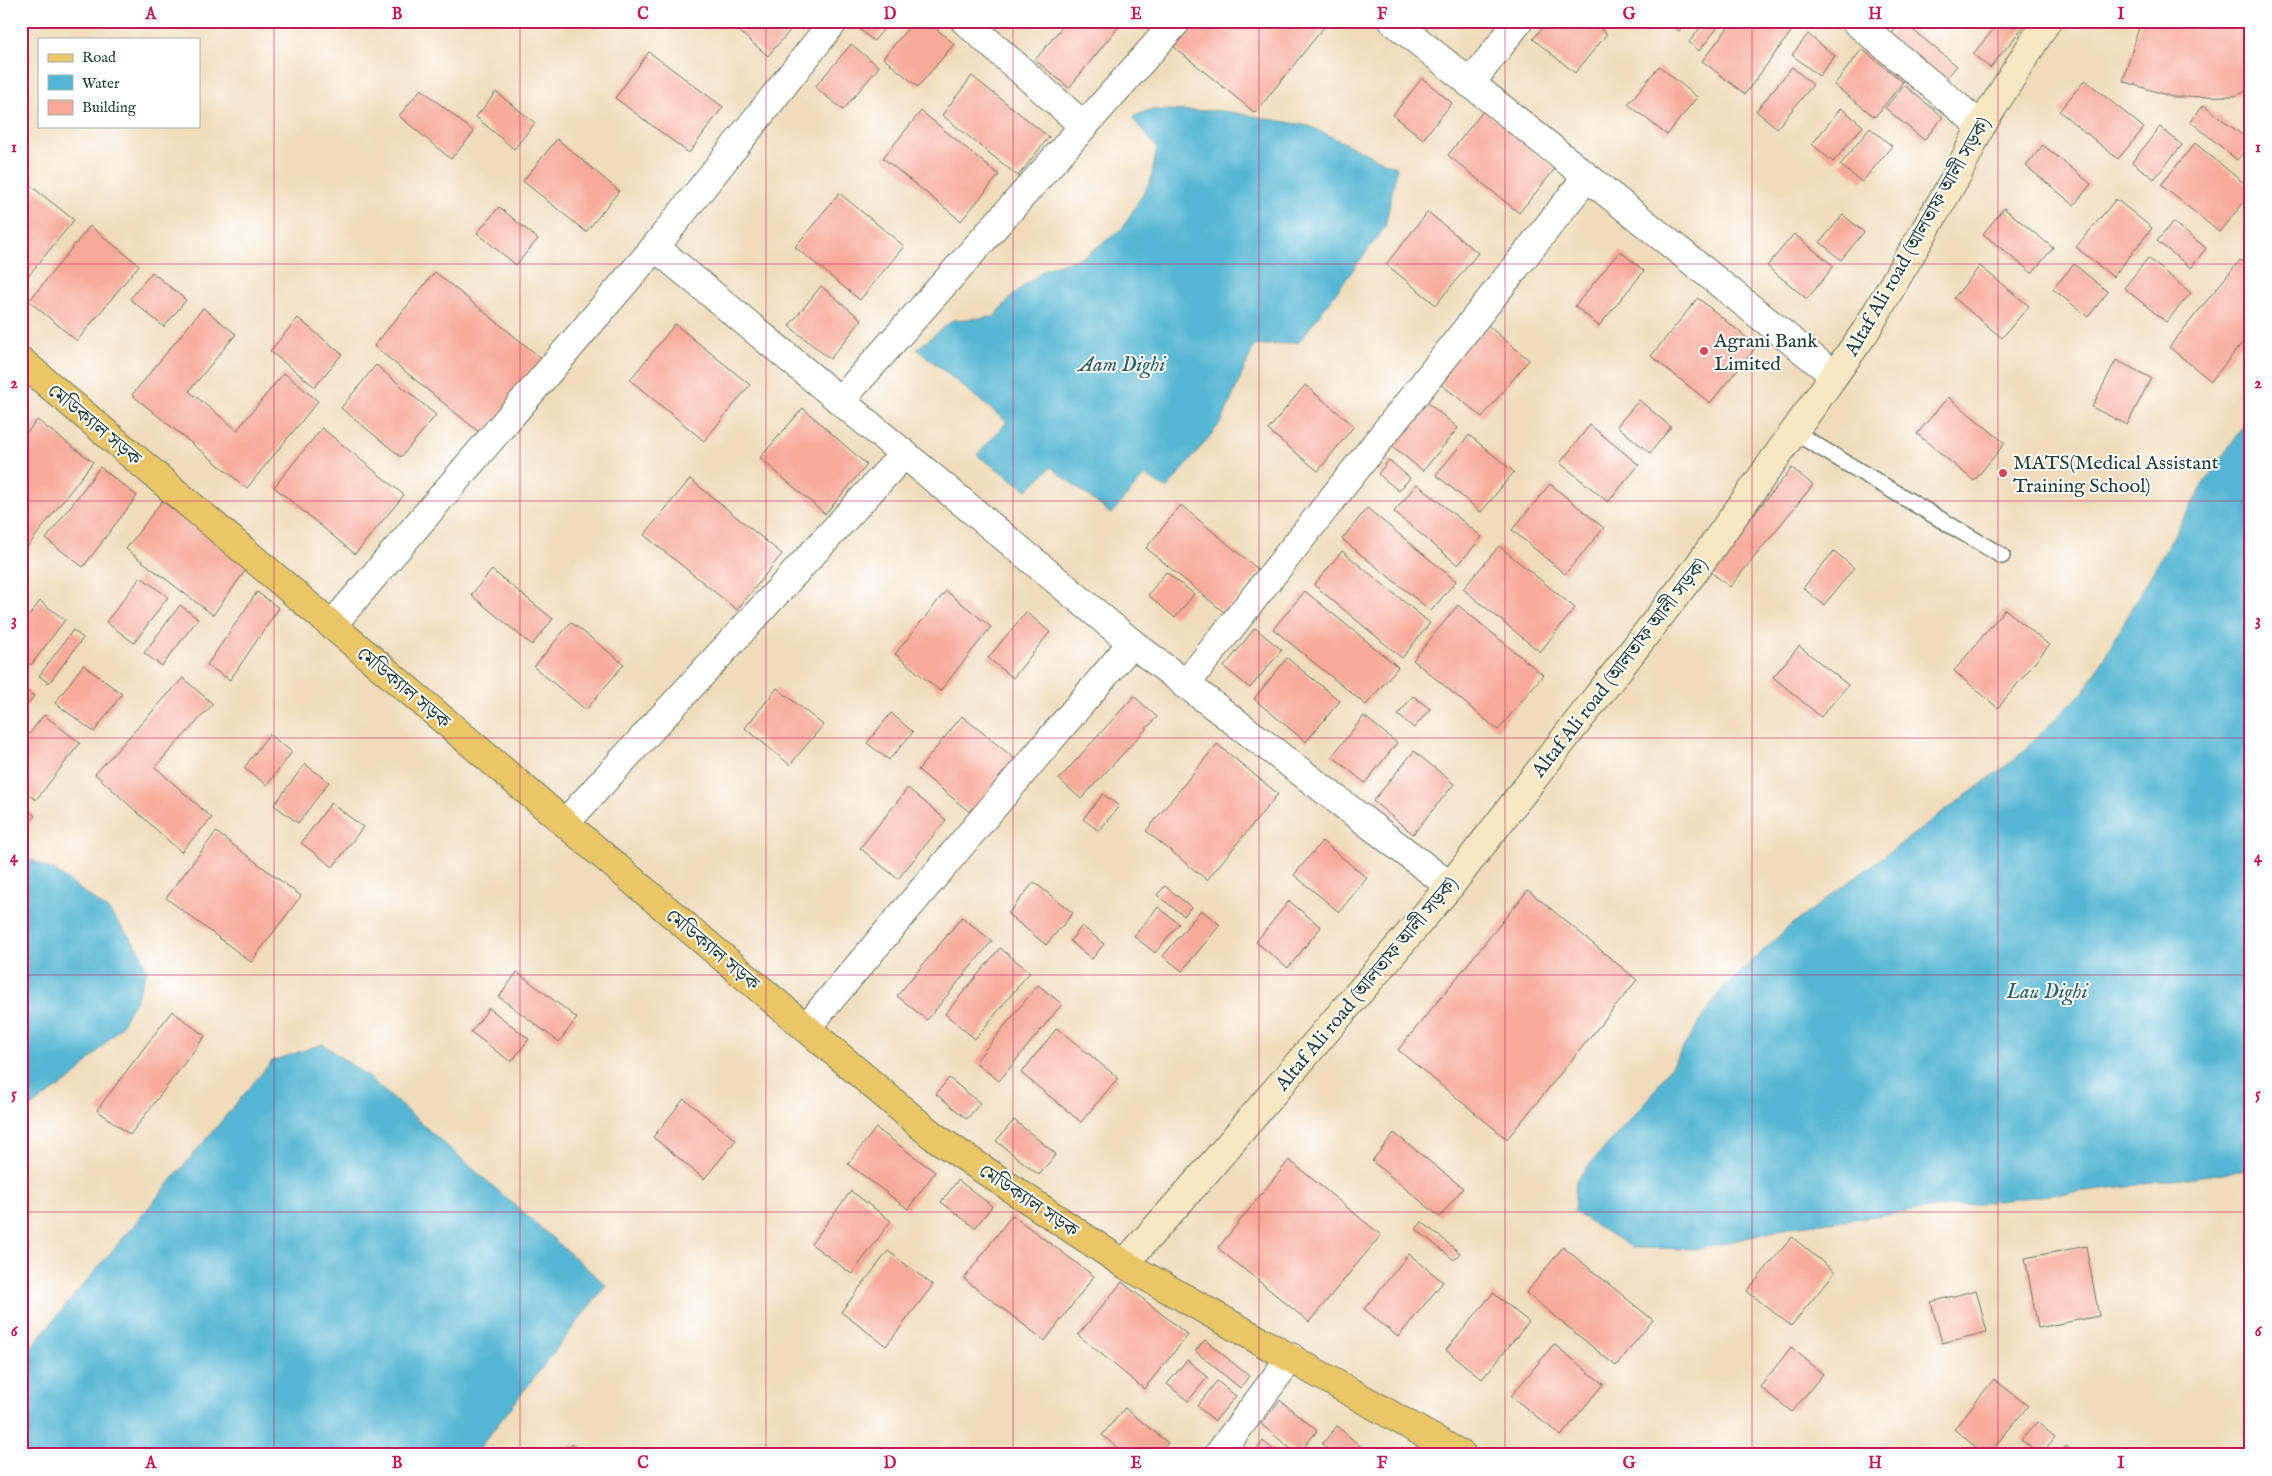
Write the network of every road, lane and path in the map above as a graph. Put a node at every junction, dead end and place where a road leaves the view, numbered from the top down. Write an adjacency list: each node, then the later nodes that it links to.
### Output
1 (834, 21): 12 (street)
2 (965, 21): 9 (street)
3 (1177, 21): 9 (street)
4 (1393, 21): 8 (street)
5 (1519, 21): 8 (street)
6 (1855, 21): 10 (street)
7 (2047, 21): 10 (main road, Altaf Ali road (আলতাফ আলী সড়ক))
8 (1470, 84): 11 (street)
9 (1084, 126): 15 (street)
10 (1981, 126): 14 (main road, Altaf Ali road (আলতাফ আলী সড়ক))
11 (1587, 177): 14 (street); 21 (street)
12 (655, 247): 15 (street); 19 (street)
13 (21, 361): 19 (main road, মেডিক্যাল সড়ক)
14 (1834, 375): 16 (main road, Altaf Ali road (আলতাফ আলী সড়ক))
15 (840, 401): 17 (street)
16 (1794, 432): 18 (lane); 23 (main road, Altaf Ali road (আলতাফ আলী সড়ক))
17 (904, 454): 20 (street); 22 (street)
18 (2002, 556)
19 (332, 625): 22 (main road, মেডিক্যাল সড়ক)
20 (1132, 643): 21 (street); 24 (street)
21 (1185, 685): 23 (street)
22 (565, 824): 24 (main road, মেডিক্যাল সড়ক)
23 (1450, 886): 25 (main road, Altaf Ali road (আলতাফ আলী সড়ক))
24 (806, 1028): 25 (main road, মেডিক্যাল সড়ক)
25 (1124, 1264): 26 (main road, মেডিক্যাল সড়ক)
26 (1291, 1358): 27 (street); 28 (main road, মেডিক্যাল সড়ক)
27 (1218, 1455)
28 (1462, 1455)

